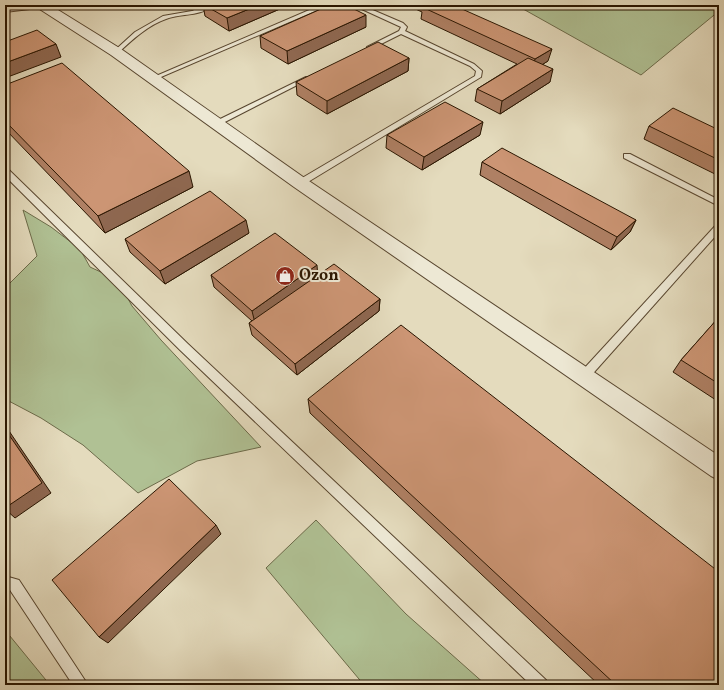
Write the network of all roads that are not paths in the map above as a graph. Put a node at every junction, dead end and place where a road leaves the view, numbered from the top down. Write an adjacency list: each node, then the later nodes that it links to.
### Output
1 (34, 5): 6 (street)
2 (42, 5): 9 (street)
3 (210, 5): 9 (lane)
4 (326, 5): 11 (lane)
5 (356, 5): 7 (lane)
6 (8, 8)
7 (401, 32): 8 (lane); 15 (lane)
8 (366, 50)
9 (116, 52): 11 (street)
10 (316, 74): 12 (lane)
11 (152, 80): 12 (street)
12 (216, 122): 15 (street)
13 (627, 156): 16 (lane)
14 (5, 171): 22 (lane)
15 (300, 183): 18 (street)
16 (719, 203)
17 (719, 227): 18 (lane)
18 (584, 376): 19 (street)
19 (719, 469)
20 (5, 582): 21 (lane)
21 (81, 685)
22 (541, 685)

